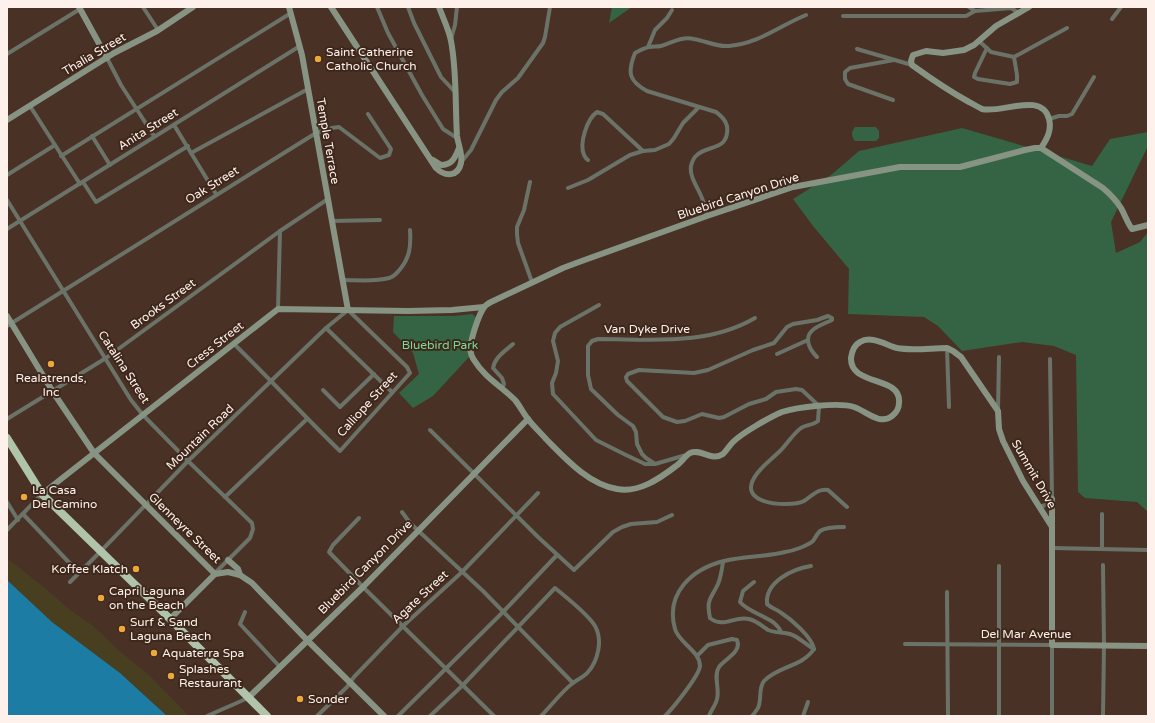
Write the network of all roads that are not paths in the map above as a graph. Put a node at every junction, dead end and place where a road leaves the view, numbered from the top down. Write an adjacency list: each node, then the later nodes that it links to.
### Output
1 (143, 7): 21 (street)
2 (193, 7): 21 (street, Thalia Street)
3 (331, 7): 56 (street)
4 (377, 7): 47 (street)
5 (408, 7): 35 (street)
6 (439, 7): 22 (street)
7 (457, 7): 22 (street)
8 (550, 7): 52 (street)
9 (969, 7): 15 (street)
10 (1029, 7): 16 (street)
11 (1121, 7): 19 (street)
12 (80, 8): 28 (street); 30 (street)
13 (290, 10): 24 (street, Temple Terrace); 39 (street)
14 (672, 10): 25 (street)
15 (975, 10): 16 (street); 18 (street)
16 (1019, 13): 23 (street)
17 (806, 15): 25 (street)
18 (843, 16)
19 (1112, 19)
20 (1067, 28): 29 (street)
21 (158, 30): 30 (street, Thalia Street)
22 (451, 39): 35 (street)
23 (980, 41): 27 (street); 32 (street)
24 (300, 46): 34 (street, Temple Terrace); 43 (street, Anita Street)
25 (648, 47): 38 (street)
26 (857, 48): 31 (street)
27 (987, 48): 29 (street); 29 (street)
28 (7, 54)
29 (1014, 57)
30 (107, 58): 37 (street, Thalia Street); 39 (street)
31 (894, 60): 32 (street); 36 (street)
32 (912, 65): 41 (street)
33 (1094, 76): 41 (street)
34 (308, 89): 44 (street, Temple Terrace); 54 (street)
35 (455, 92): 47 (street)
36 (894, 100)
37 (30, 106): 42 (street, Thalia Street); 48 (street)
38 (699, 107): 53 (street); 67 (street)
39 (136, 108): 45 (street); 46 (street)
40 (368, 114): 44 (street, Oak Street)
41 (1049, 119): 51 (street)
42 (7, 120)
43 (174, 125): 46 (street, Anita Street); 49 (street)
44 (316, 133): 64 (street, Oak Street); 65 (street, Temple Terrace)
45 (92, 136): 55 (street); 59 (street)
46 (154, 136): 59 (street, Anita Street)
47 (458, 138): 50 (street)
48 (55, 145): 55 (street); 60 (street)
49 (188, 146): 54 (street); 62 (street)
50 (459, 148): 52 (street); 56 (street); 58 (street)
51 (1041, 148): 67 (street, Bluebird Canyon Drive); 71 (street)
52 (471, 150): 58 (street)
53 (643, 151): 57 (street); 63 (street)
54 (191, 153): 64 (street)
55 (61, 156): 62 (street)
56 (429, 156): 58 (street)
57 (588, 160)
58 (462, 161)
59 (110, 165): 62 (street, Anita Street)
60 (7, 175)
61 (530, 182): 76 (street)
62 (81, 183): 69 (street, Anita Street)
63 (568, 188)
64 (216, 194): 77 (street, Oak Street)
65 (328, 199): 70 (street, Temple Terrace); 74 (street, Brooks Street)
66 (7, 200): 69 (street, Catalina Street)
67 (707, 216): 76 (street, Bluebird Canyon Drive)
68 (380, 220): 70 (street)
69 (20, 221): 72 (street, Anita Street); 77 (street, Catalina Street)
70 (332, 221): 75 (street, Temple Terrace)
71 (1148, 225)
72 (7, 229)
73 (410, 230): 75 (street)
74 (280, 231): 80 (street); 93 (street, Brooks Street)
75 (343, 280): 81 (street, Temple Terrace)
76 (532, 282): 79 (street, Bluebird Canyon Drive)
77 (64, 291): 84 (street, Oak Street); 93 (street, Catalina Street)
78 (599, 305): 113 (street)
79 (484, 307): 81 (street); 98 (street)
80 (278, 309): 81 (street); 87 (street, Cress Street)
81 (348, 310): 85 (street, Mountain Road); 100 (street, Calliope Street)
82 (7, 316): 84 (street, Glenneyre Street)
83 (755, 318): 113 (street, Van Dyke Drive)
84 (9, 325): 99 (street, Glenneyre Street)
85 (326, 328): 95 (street); 96 (street, Mountain Road)
86 (808, 340): 90 (street); 91 (street); 101 (street)
87 (234, 344): 96 (street); 104 (street, Cress Street)
88 (513, 344): 98 (street)
89 (947, 348): 101 (street); 102 (street); 103 (street, Summit Drive)
90 (777, 354)
91 (817, 357)
92 (999, 357): 103 (street)
93 (106, 358): 99 (street, Brooks Street); 104 (street, Catalina Street)
94 (1050, 359): 118 (street)
95 (374, 374): 97 (street); 100 (street)
96 (271, 381): 106 (street); 112 (street, Mountain Road)
97 (323, 390)
98 (502, 390): 107 (street)
99 (53, 392): 105 (street, Brooks Street); 110 (street, Glenneyre Street)
100 (392, 392): 106 (street, Calliope Street)
101 (819, 406): 111 (street); 121 (street)
102 (949, 406)
103 (998, 411): 122 (street, Summit Drive)
104 (143, 414): 110 (street, Cress Street); 112 (street, Catalina Street)
105 (7, 419)
106 (306, 419): 117 (street)
107 (528, 419): 111 (street); 114 (street, Bluebird Canyon Drive)
108 (430, 430): 114 (street)
109 (7, 438): 116 (highway)
110 (94, 453): 116 (street, Cress Street); 120 (street, Glenneyre Street)
111 (688, 455): 113 (street)
112 (188, 461): 117 (street, Catalina Street); 120 (street, Mountain Road)
113 (655, 464)
114 (474, 474): 126 (street); 133 (street, Bluebird Canyon Drive)
115 (538, 493): 126 (street, Agate Street)
116 (42, 494): 124 (street, Cress Street); 137 (highway)
117 (225, 497): 139 (street, Catalina Street)
118 (1052, 499): 122 (street); 131 (street)
119 (7, 502): 129 (street)
120 (146, 505): 137 (street, Mountain Road); 146 (street, Glenneyre Street)
121 (847, 507)
122 (1039, 507): 131 (street, Summit Drive)
123 (402, 512): 133 (street)
124 (23, 514): 129 (street, Cress Street); 145 (street)
125 (1102, 514): 135 (street)
126 (516, 515): 138 (street); 144 (street, Agate Street)
127 (672, 515): 138 (street)
128 (359, 518): 150 (street)
129 (18, 520): 132 (street, Cress Street)
130 (844, 527): 140 (street)
131 (1052, 527): 134 (street)
132 (7, 530)
133 (417, 530): 144 (street); 150 (street, Bluebird Canyon Drive)
134 (1052, 548): 135 (street); 162 (street)
135 (1102, 549): 136 (street)
136 (1148, 550)
137 (100, 552): 145 (street, Mountain Road); 154 (highway)
138 (557, 555): 153 (street)
139 (228, 560): 146 (street); 147 (street)
140 (723, 562): 157 (street); 166 (street)
141 (1103, 565): 163 (street)
142 (810, 566): 165 (street)
143 (1000, 566): 161 (street)
144 (462, 572): 153 (street); 155 (street, Agate Street)
145 (79, 573): 148 (street, Mountain Road)
146 (215, 574): 147 (street, Glenneyre Street); 154 (street)
147 (240, 575): 158 (street, Glenneyre Street)
148 (70, 582)
149 (754, 582): 157 (street)
150 (362, 587): 155 (street); 158 (street, Bluebird Canyon Drive)
151 (947, 592): 160 (street)
152 (245, 612): 167 (street)
153 (503, 612): 156 (street); 168 (street)
154 (170, 619): 172 (highway)
155 (403, 626): 168 (street); 169 (street, Agate Street)
156 (519, 627): 170 (street); 170 (street); 171 (street)
157 (782, 632): 165 (street)
158 (307, 640): 167 (street, Bluebird Canyon Drive); 169 (street, Glenneyre Street)
159 (905, 644): 160 (street, Del Mar Avenue)
160 (948, 644): 161 (street, Del Mar Avenue); 186 (street)
161 (999, 644): 162 (street, Del Mar Avenue); 187 (street)
162 (1052, 645): 163 (street, Del Mar Avenue); 188 (street)
163 (1104, 645): 164 (street, Del Mar Avenue); 189 (street)
164 (1148, 646)
165 (814, 648): 184 (street)
166 (697, 656): 182 (street); 183 (street)
167 (280, 667): 172 (street, Bluebird Canyon Drive)
168 (446, 668): 171 (street); 178 (street)
169 (351, 682): 176 (street, Agate Street); 177 (street, Glenneyre Street)
170 (573, 683): 181 (street)
171 (463, 685): 179 (street); 180 (street)
172 (248, 698): 174 (street, Bluebird Canyon Drive); 175 (highway)
173 (808, 702): 185 (street)
174 (207, 716)
175 (267, 716)
176 (317, 716)
177 (384, 716)
178 (398, 716)
179 (430, 716)
180 (494, 716)
181 (541, 716)
182 (665, 716)
183 (709, 716)
184 (752, 716)
185 (803, 716)
186 (948, 716)
187 (1000, 716)
188 (1052, 716)
189 (1103, 716)

